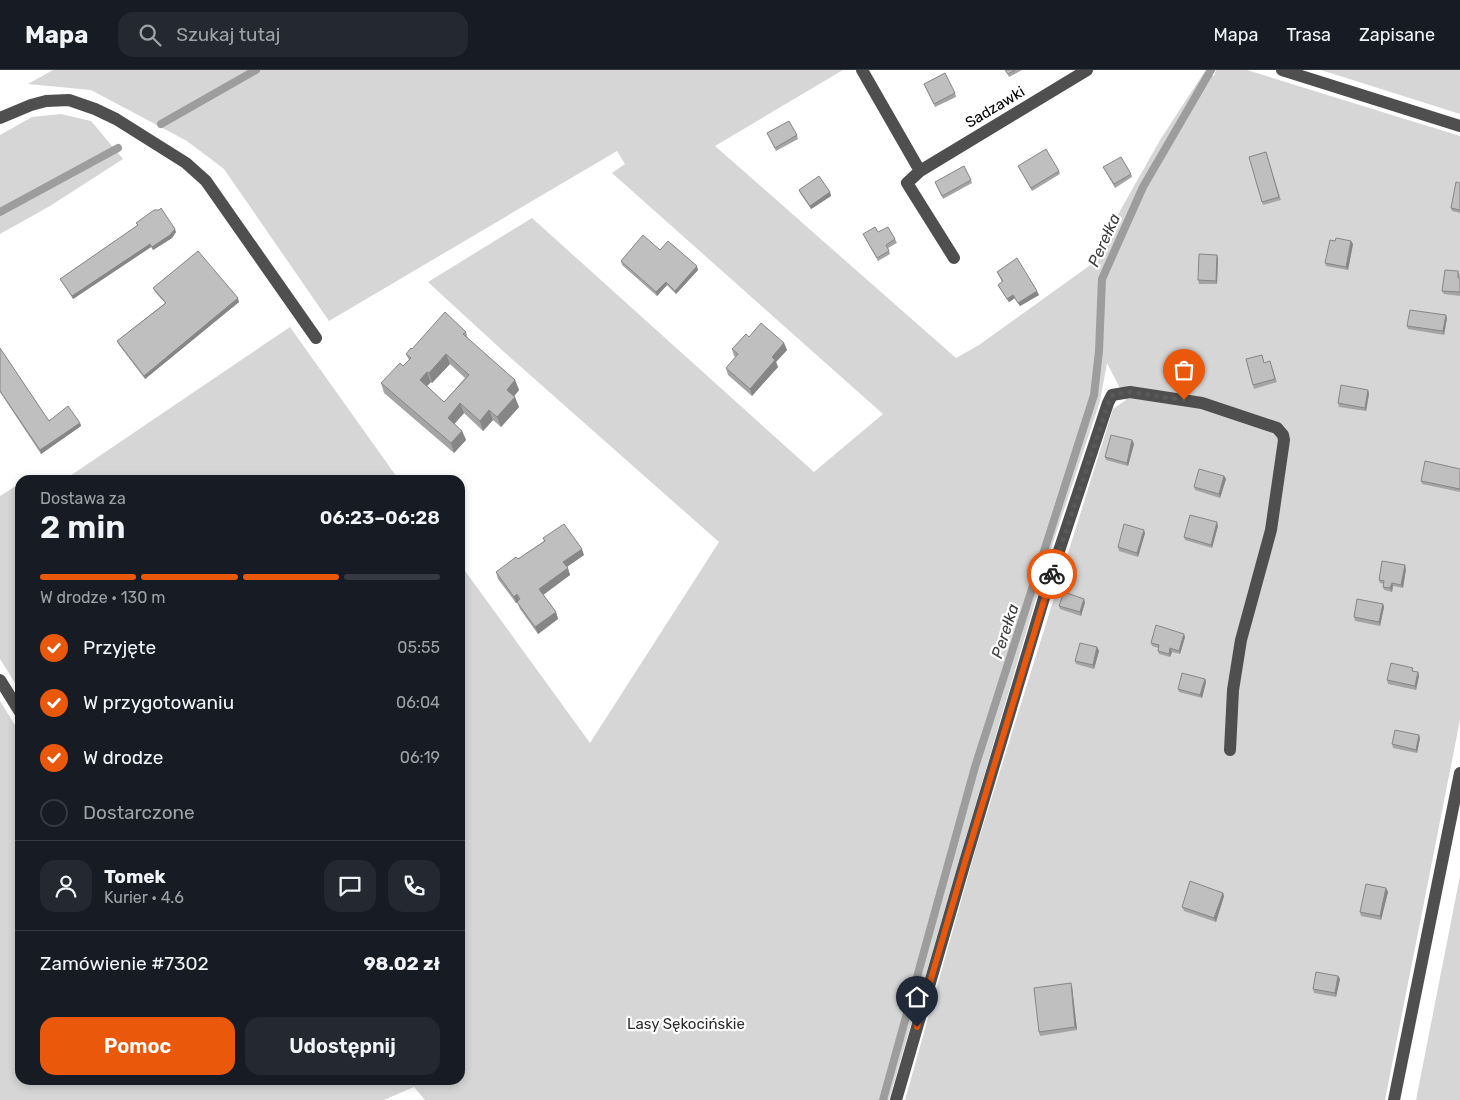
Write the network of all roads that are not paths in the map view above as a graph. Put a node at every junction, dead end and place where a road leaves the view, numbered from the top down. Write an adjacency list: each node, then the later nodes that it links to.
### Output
1 (862, 70): 6 (street)
2 (1087, 70): 6 (street, Sadzawki)
3 (1282, 70): 5 (street)
4 (0, 118): 8 (street)
5 (1460, 126)
6 (920, 171): 7 (street, Sadzawki)
7 (954, 258)
8 (316, 338)
9 (0, 680): 10 (street)
10 (15, 704)
11 (1230, 750): 13 (street)
12 (1460, 773): 14 (street)
13 (896, 1100)
14 (1394, 1100)

